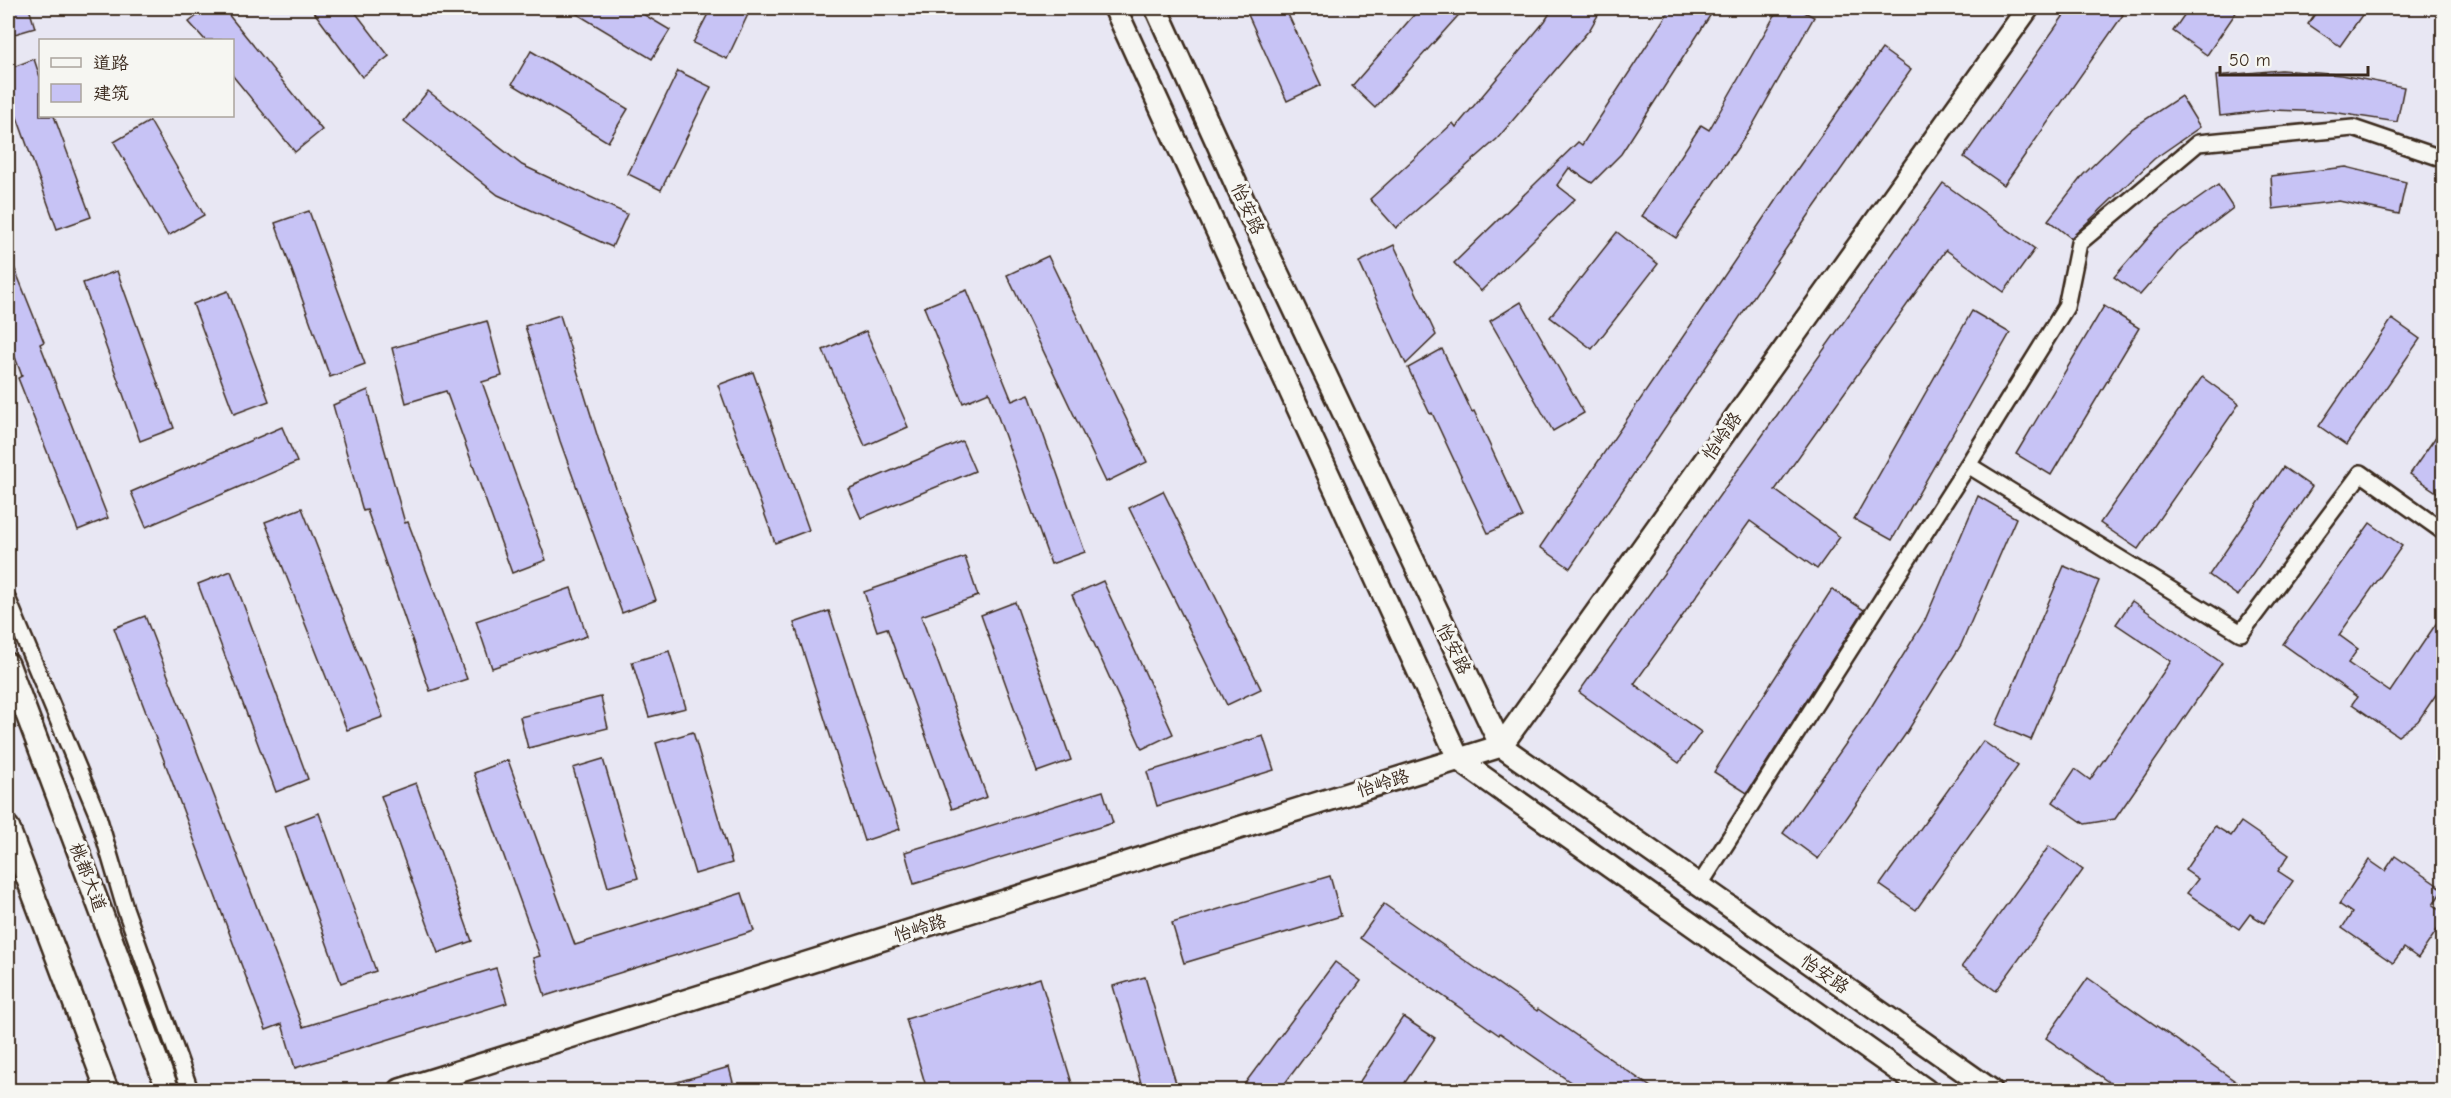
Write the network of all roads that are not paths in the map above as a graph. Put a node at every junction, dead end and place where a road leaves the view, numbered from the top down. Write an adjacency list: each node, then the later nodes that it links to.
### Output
1 (1115, 8): 10 (street, 怡安路)
2 (1156, 8): 9 (street, 怡安路)
3 (2028, 8): 9 (street, 怡岭路)
4 (2444, 159): 5 (street)
5 (1968, 465): 6 (street); 12 (street)
6 (2444, 532)
7 (8, 600): 15 (street)
8 (8, 664): 14 (street, 桃都大道)
9 (1501, 746): 10 (street, 怡岭路); 12 (street, 怡安路)
10 (1459, 760): 16 (street, 怡岭路); 17 (street, 怡安路)
11 (8, 827): 13 (street)
12 (1699, 886): 18 (street, 怡安路)
13 (107, 1090)
14 (168, 1090)
15 (190, 1090)
16 (400, 1090)
17 (1926, 1090)
18 (1991, 1090)

